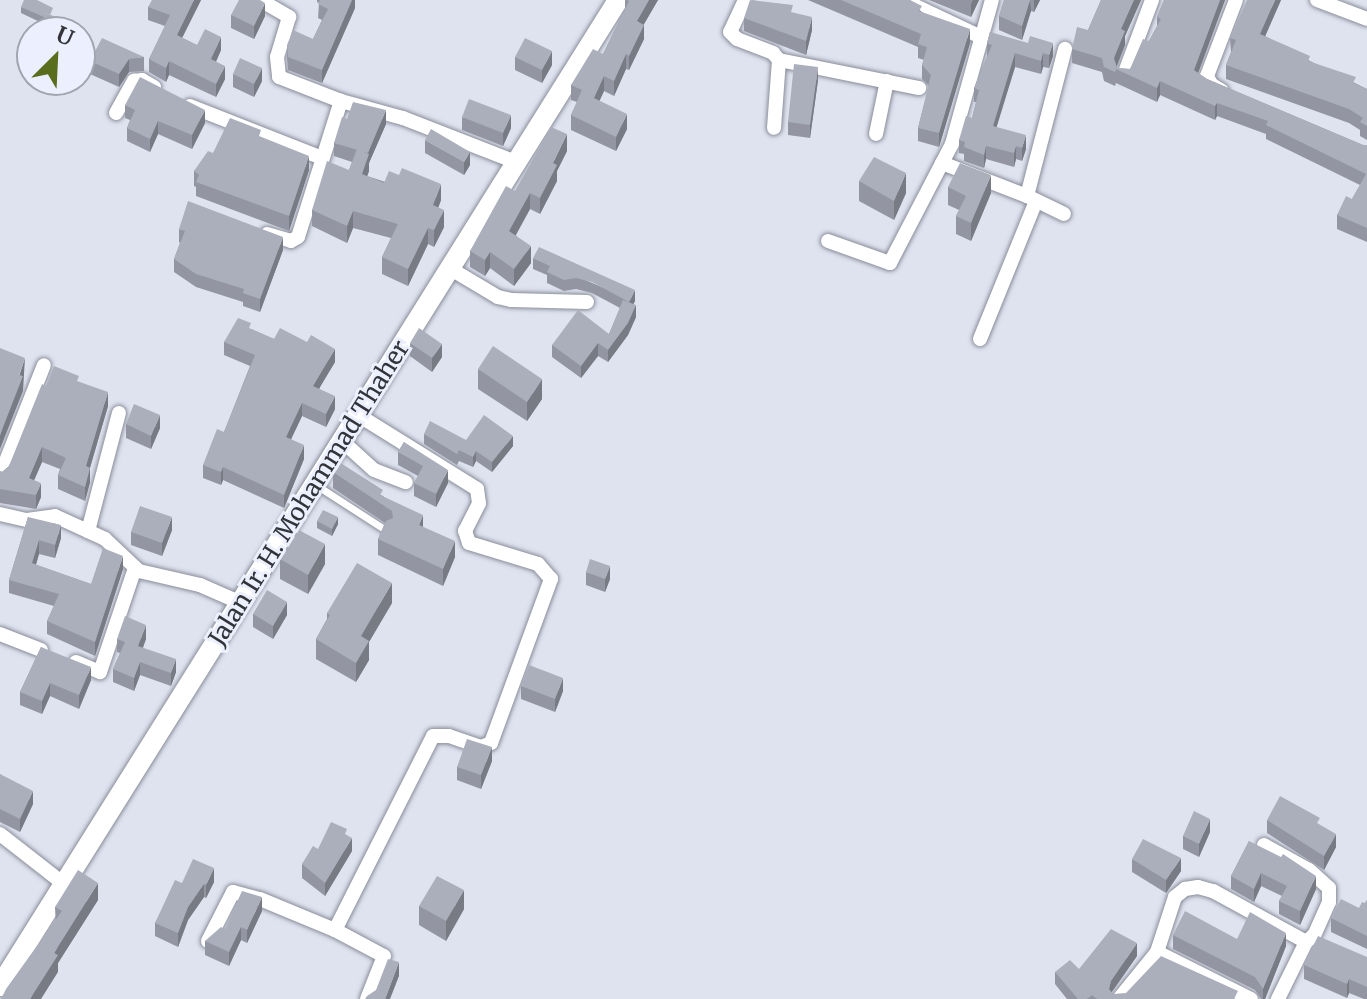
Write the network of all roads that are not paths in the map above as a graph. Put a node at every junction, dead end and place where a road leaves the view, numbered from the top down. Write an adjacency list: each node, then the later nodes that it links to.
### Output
1 (260, 0): 17 (street)
2 (618, 0): 22 (main road, Jalan Ir. H. Mohammad Thaher)
3 (745, 0): 12 (street)
4 (903, 0): 10 (street)
5 (992, 0): 10 (street)
6 (1152, 0): 13 (street)
7 (1236, 0): 16 (street)
8 (1317, 0): 9 (street)
9 (1367, 19)
10 (981, 37): 23 (street)
11 (1065, 49): 24 (street)
12 (779, 60): 14 (street); 19 (street)
13 (1124, 75)
14 (887, 81): 15 (street); 20 (street)
15 (919, 88)
16 (1231, 95)
17 (341, 101): 21 (street); 22 (street)
18 (116, 113): 21 (street)
19 (774, 128)
20 (876, 134)
21 (322, 158): 26 (street)
22 (516, 162): 28 (main road, Jalan Ir. H. Mohammad Thaher)
23 (942, 163): 24 (street); 27 (street)
24 (1031, 198): 25 (street); 30 (street)
25 (1064, 214)
26 (255, 230)
27 (828, 241)
28 (451, 269): 29 (street); 33 (main road, Jalan Ir. H. Mohammad Thaher)
29 (587, 302)
30 (980, 339)
31 (44, 365): 35 (street)
32 (119, 413): 39 (street)
33 (358, 415): 34 (main road, Jalan Ir. H. Mohammad Thaher); 47 (street)
34 (342, 441): 36 (street); 37 (main road, Jalan Ir. H. Mohammad Thaher)
35 (0, 476)
36 (406, 482)
37 (314, 484): 40 (lane); 42 (main road, Jalan Ir. H. Mohammad Thaher)
38 (0, 514): 39 (street)
39 (88, 531): 41 (street)
40 (387, 531)
41 (135, 568): 42 (street); 43 (street)
42 (239, 602): 46 (main road, Jalan Ir. H. Mohammad Thaher)
43 (0, 634)
44 (0, 834): 46 (street)
45 (1264, 845): 48 (street)
46 (64, 884): 51 (main road, Jalan Ir. H. Mohammad Thaher)
47 (335, 930): 49 (street); 52 (street)
48 (1316, 939): 50 (street); 55 (street)
49 (208, 941)
50 (1157, 952): 53 (street); 54 (street)
51 (0, 986)
52 (367, 999)
53 (1119, 999)
54 (1251, 999)
55 (1278, 999)

